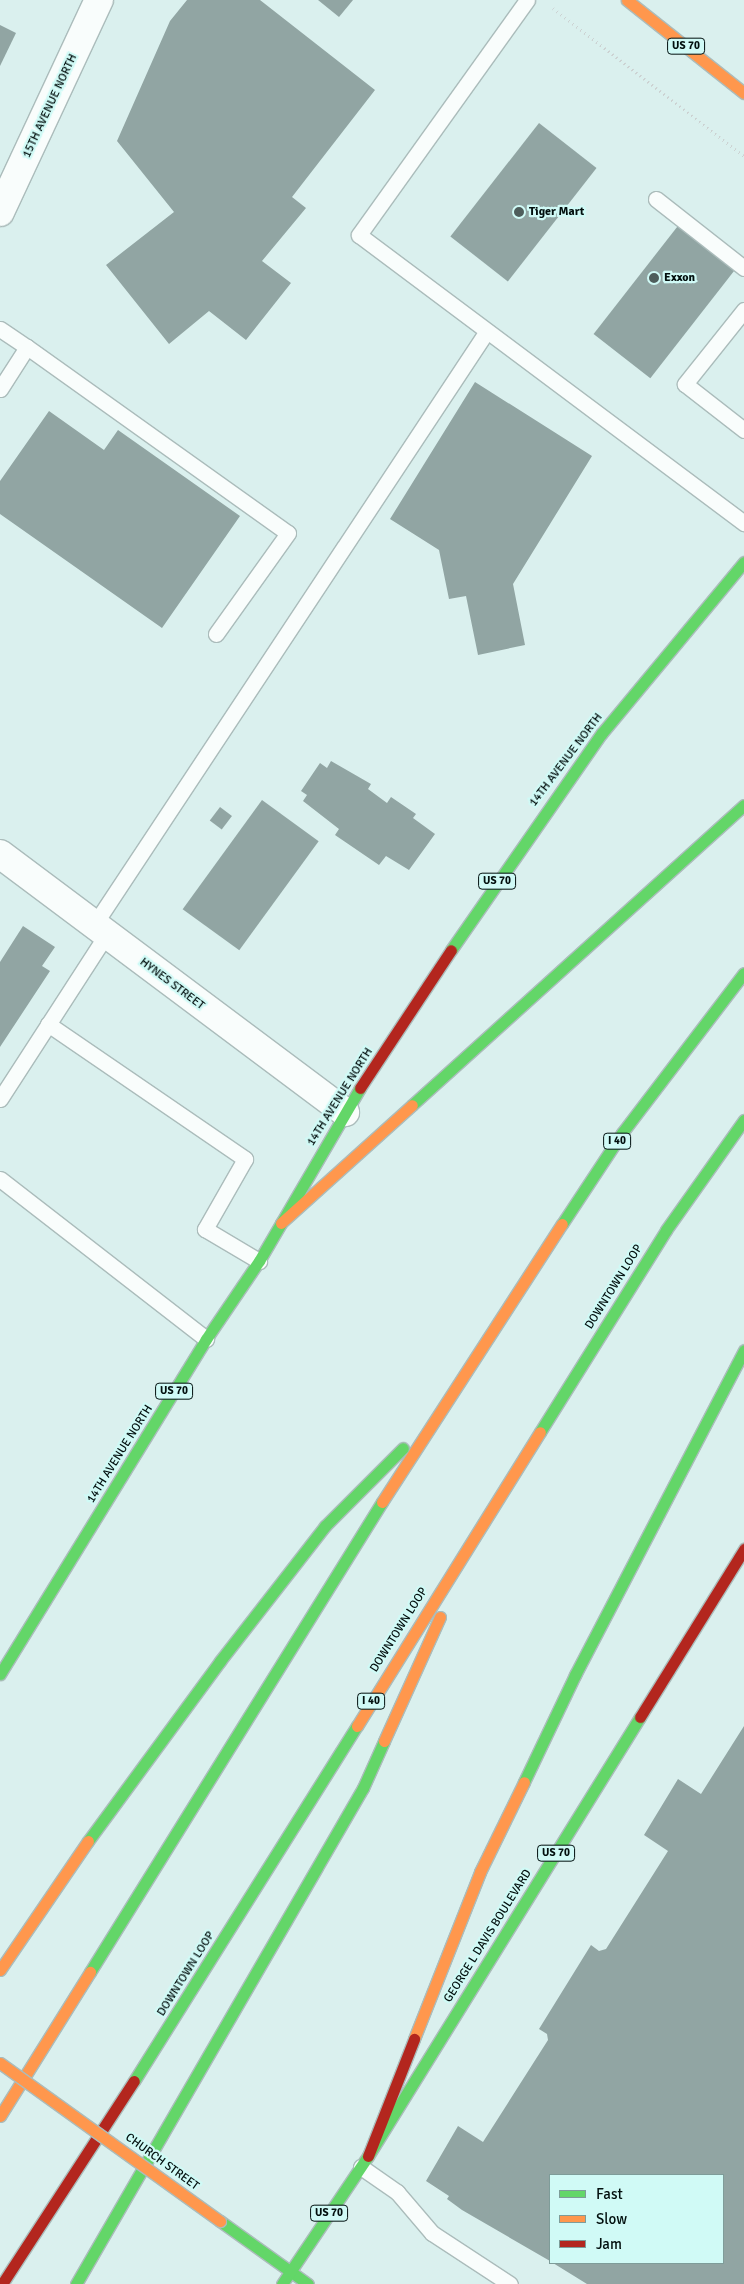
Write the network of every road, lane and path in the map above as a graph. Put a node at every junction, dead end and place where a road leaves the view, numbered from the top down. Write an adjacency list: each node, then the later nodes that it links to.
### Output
1 (99, 0): 11 (street, 15TH AVENUE NORTH)
2 (527, 0): 15 (lane)
3 (627, 0): 6 (main road, US 70)
4 (655, 0): 6 (lane)
5 (550, 6): 9 (path)
6 (644, 12): 8 (main road, US 70)
7 (744, 71): 8 (lane)
8 (739, 89)
9 (744, 156)
10 (656, 199): 12 (lane)
11 (0, 212)
12 (744, 268)
13 (744, 310): 18 (lane)
14 (0, 330): 16 (lane)
15 (487, 331): 19 (lane); 24 (lane)
16 (27, 347): 17 (lane); 21 (lane)
17 (0, 389)
18 (744, 430)
19 (744, 523)
20 (744, 562): 28 (main road, 14TH AVENUE NORTH / US 70)
21 (216, 634)
22 (744, 805): 31 (main road)
23 (0, 854): 24 (street, HYNES STREET)
24 (100, 930): 26 (lane); 28 (street, HYNES STREET)
25 (744, 973): 35 (main road, I 40)
26 (48, 1024): 27 (lane); 32 (lane)
27 (0, 1099)
28 (345, 1112): 31 (main road, 14TH AVENUE NORTH / US 70)
29 (744, 1120): 36 (main road, DOWNTOWN LOOP / I 40)
30 (0, 1179): 33 (lane)
31 (281, 1223): 32 (main road, 14TH AVENUE NORTH / US 70)
32 (260, 1261): 33 (main road, 14TH AVENUE NORTH / US 70)
33 (206, 1339): 38 (main road, 14TH AVENUE NORTH / US 70)
34 (744, 1350): 42 (main road)
35 (436, 1415): 39 (main road); 41 (main road, I 40)
36 (485, 1517): 44 (main road, DOWNTOWN LOOP / I 40); 45 (main road)
37 (744, 1549): 42 (main road, GEORGE L DAVIS BOULEVARD / US 70)
38 (0, 1674)
39 (0, 1970)
40 (0, 2063): 43 (main road, CHURCH STREET, bridge)
41 (0, 2116)
42 (365, 2161): 43 (main road, GEORGE L DAVIS BOULEVARD / US 70); 48 (lane)
43 (290, 2271): 46 (main road, GEORGE L DAVIS BOULEVARD / US 70); 47 (main road, CHURCH STREET)
44 (2, 2284)
45 (76, 2284)
46 (282, 2284)
47 (308, 2284)
48 (510, 2284)

